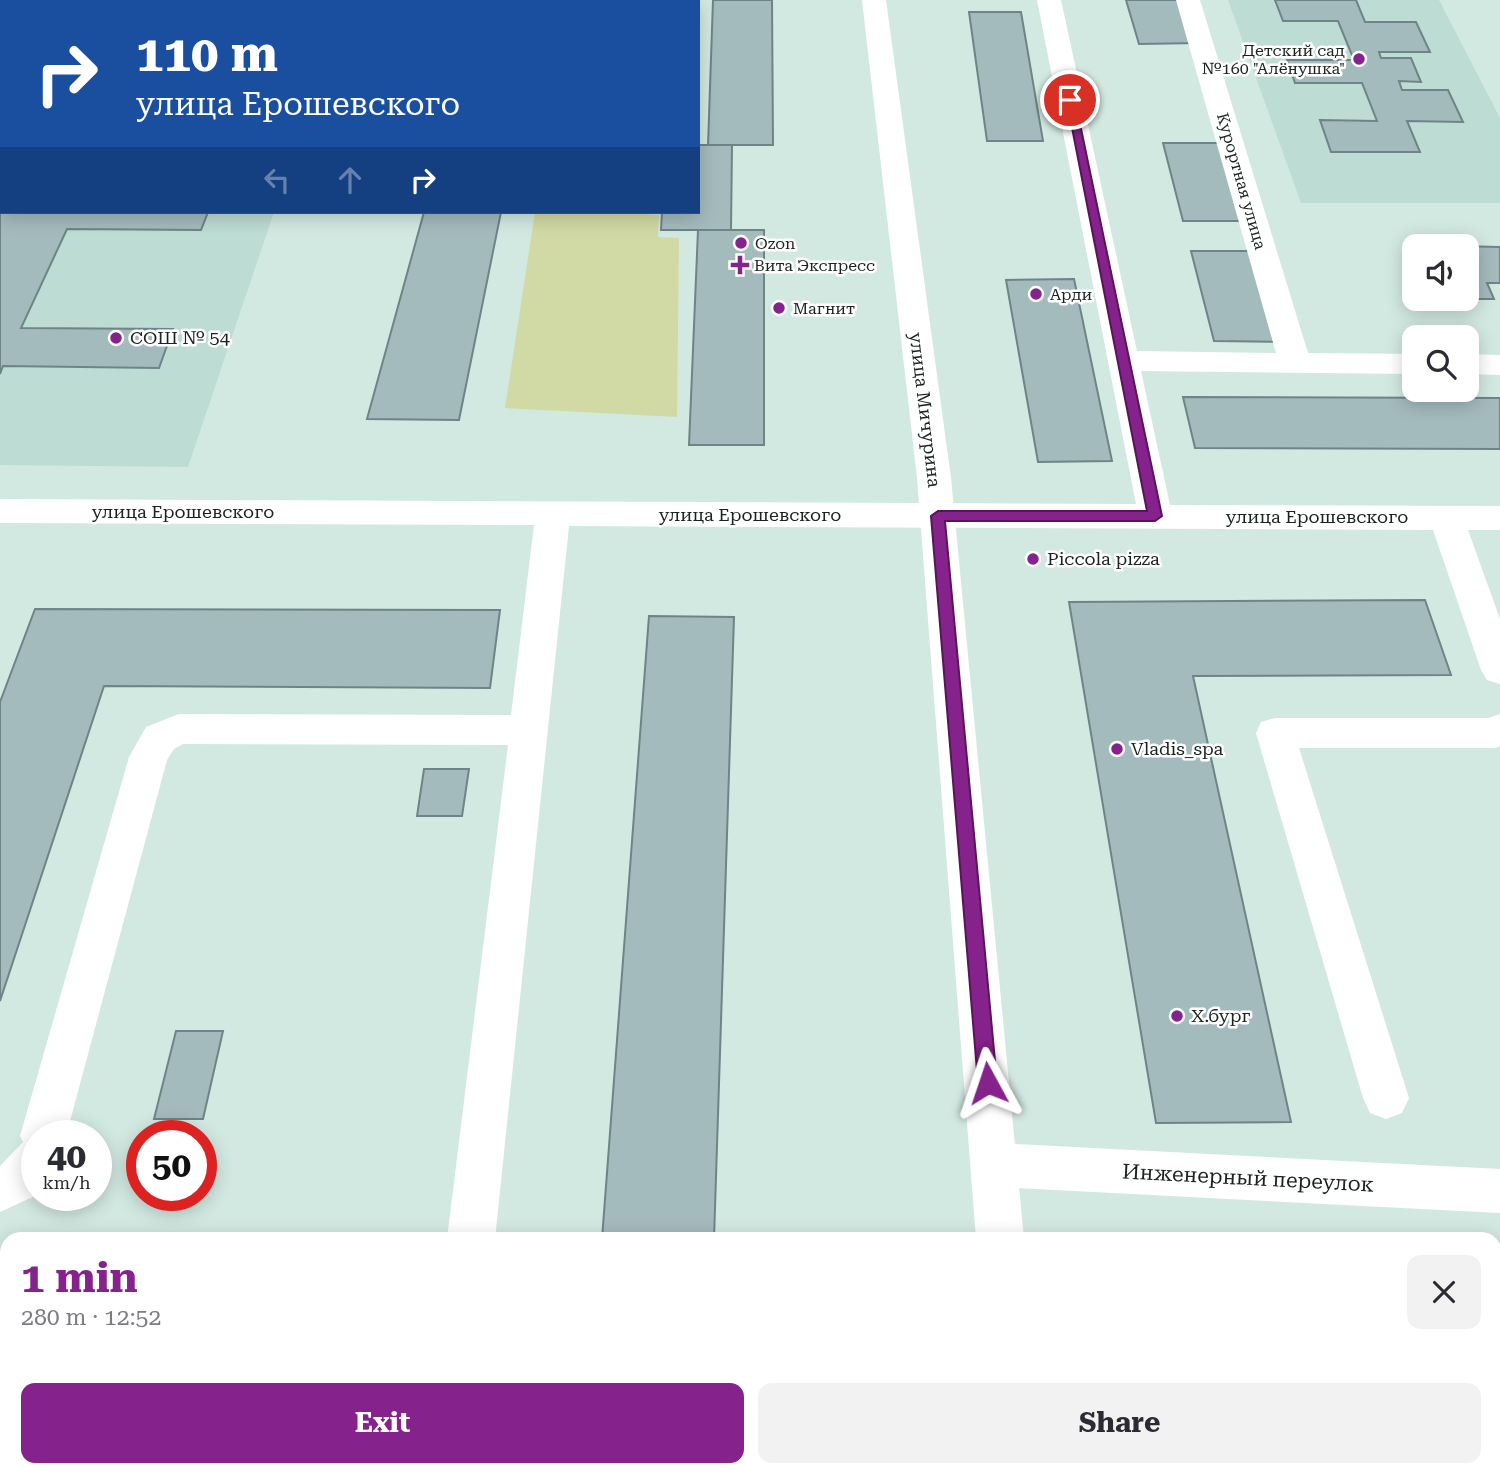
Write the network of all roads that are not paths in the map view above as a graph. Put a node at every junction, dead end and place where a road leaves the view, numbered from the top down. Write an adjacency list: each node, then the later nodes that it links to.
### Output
1 (874, 0): 11 (street, улица Мичурина)
2 (1049, 0): 4 (street)
3 (1188, 0): 5 (street, Курортная улица)
4 (1123, 361): 5 (street); 12 (street)
5 (1295, 363): 6 (street)
6 (1402, 364)
7 (1479, 364): 8 (street)
8 (1500, 365)
9 (0, 511): 10 (street, улица Ерошевского)
10 (553, 514): 11 (street, улица Ерошевского); 17 (street)
11 (938, 516): 12 (street, улица Ерошевского); 20 (street, улица Мичурина)
12 (1155, 516): 13 (street, улица Ерошевского)
13 (1446, 518): 14 (street, улица Ерошевского); 15 (street)
14 (1500, 518)
15 (1500, 670)
16 (1500, 729): 18 (street)
17 (529, 730): 19 (street); 24 (street)
18 (1386, 1098)
19 (47, 1120)
20 (995, 1166): 23 (street, Инженерный переулок); 25 (street, улица Мичурина)
21 (21, 1180): 22 (street)
22 (0, 1190)
23 (1500, 1191)
24 (472, 1232)
25 (1000, 1232)

